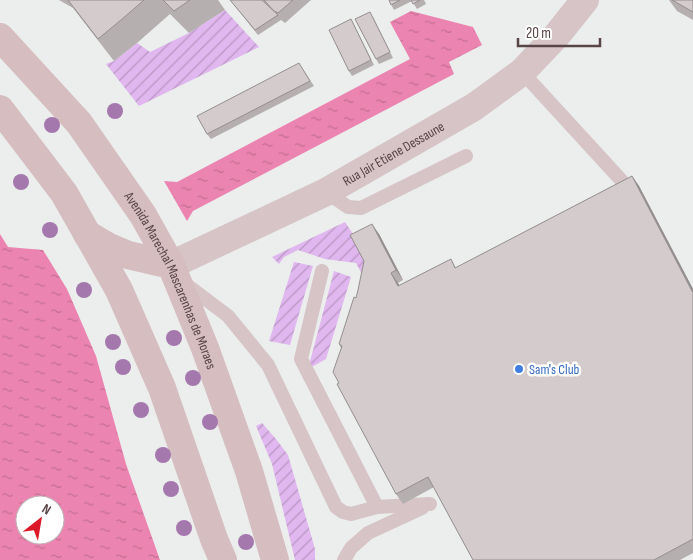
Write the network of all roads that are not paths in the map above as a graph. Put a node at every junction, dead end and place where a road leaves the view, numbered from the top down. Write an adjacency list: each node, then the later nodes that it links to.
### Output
1 (585, 0): 3 (street, Rua Jair Etiene Dessaune)
2 (0, 36): 9 (main road, Avenida Marechal Mascarenhas de Moraes)
3 (522, 72): 6 (lane); 7 (street, Rua Jair Etiene Dessaune)
4 (0, 109): 8 (main road)
5 (466, 156): 7 (lane)
6 (622, 181)
7 (326, 192): 9 (street, Rua Jair Etiene Dessaune)
8 (87, 234): 9 (main road); 12 (main road)
9 (173, 271): 11 (lane); 13 (main road, Avenida Marechal Mascarenhas de Moraes)
10 (322, 271): 11 (lane)
11 (377, 507): 14 (lane)
12 (222, 560)
13 (275, 560)
14 (344, 560)

